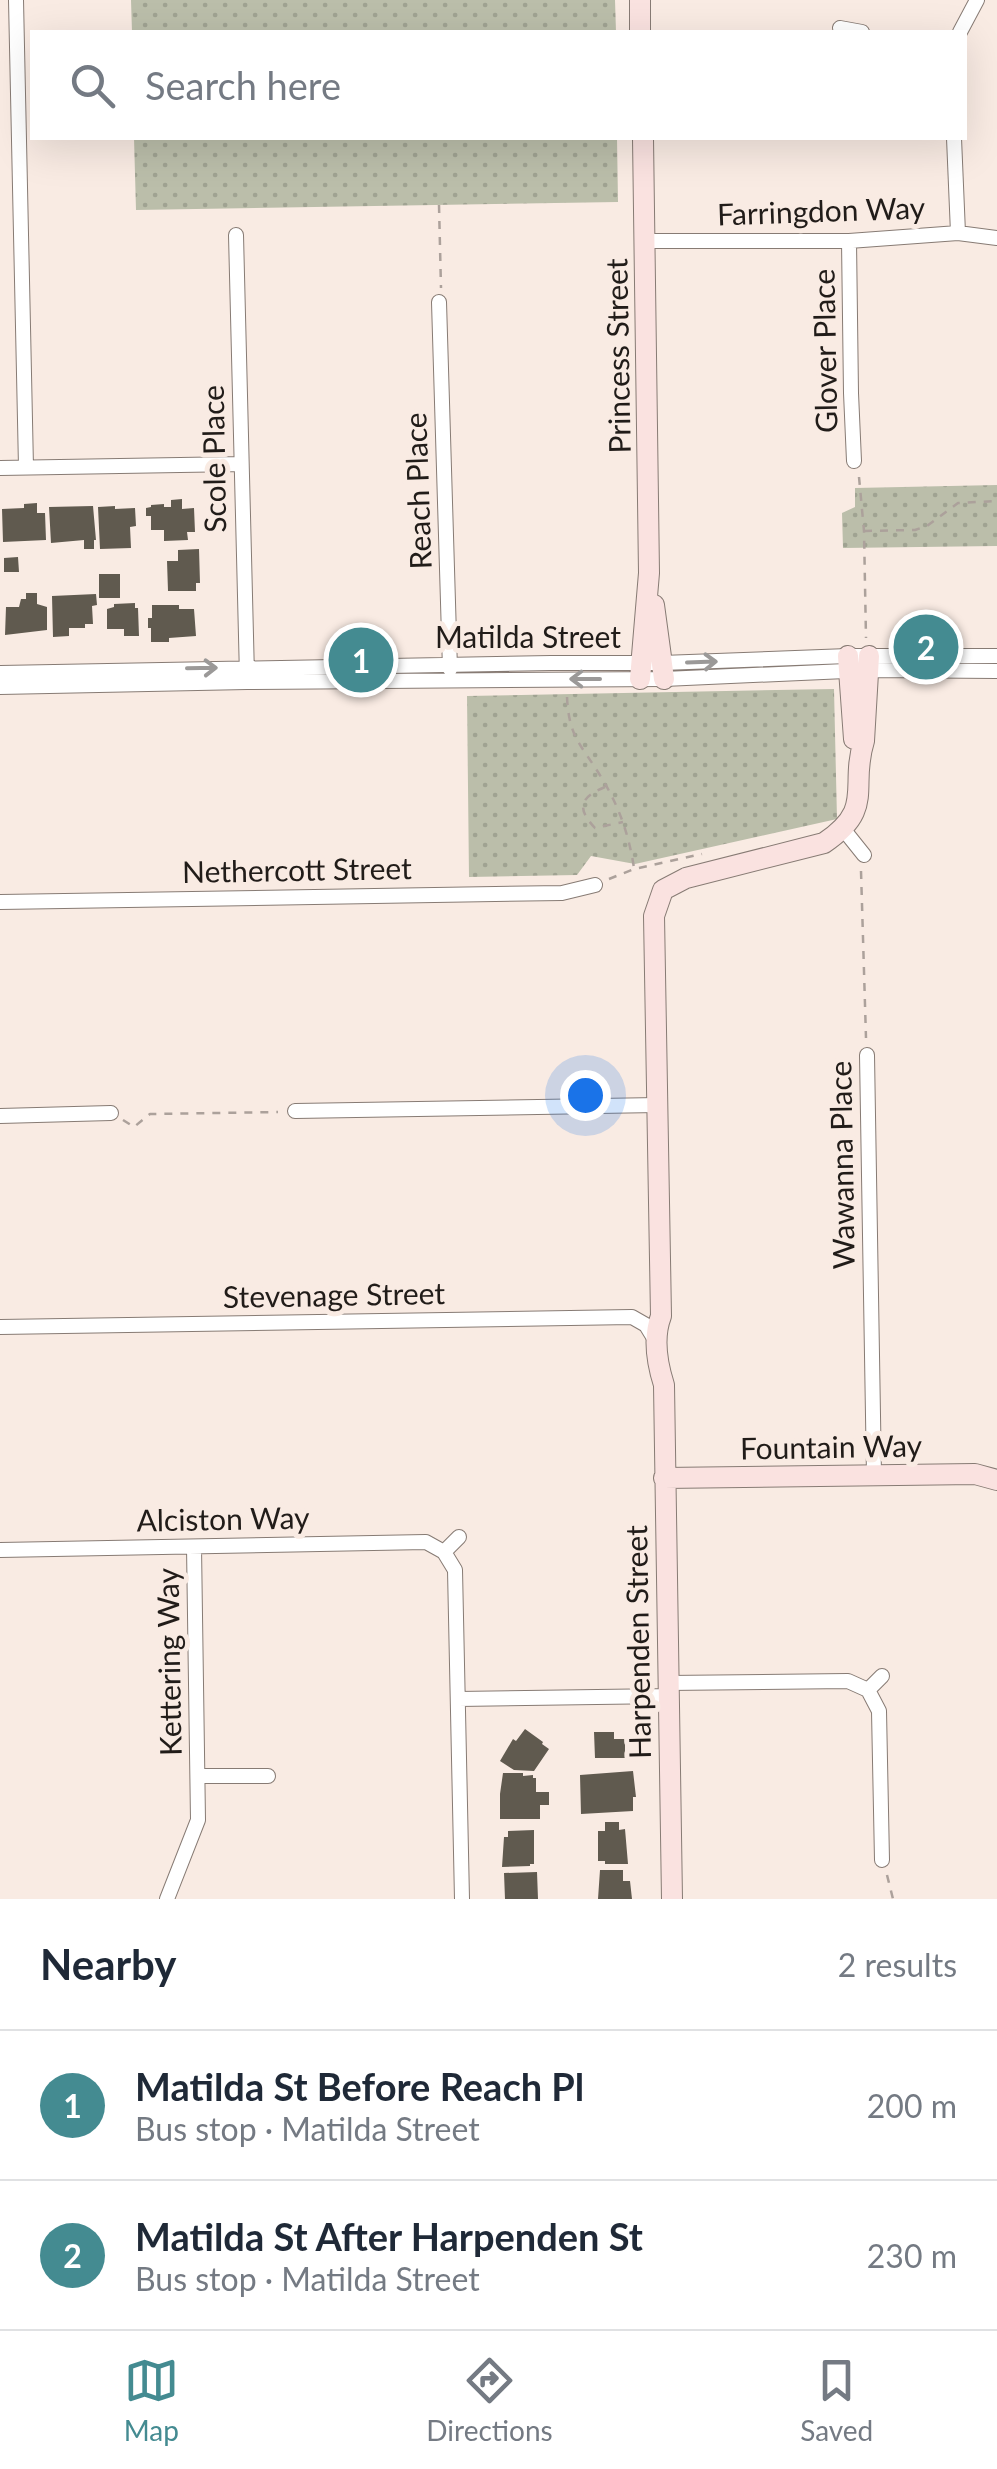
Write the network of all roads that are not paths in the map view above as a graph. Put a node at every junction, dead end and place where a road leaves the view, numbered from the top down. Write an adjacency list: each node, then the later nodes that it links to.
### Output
1 (16, 0): 18 (street)
2 (640, 0): 5 (street)
3 (978, 0): 7 (street)
4 (840, 28): 6 (street)
5 (640, 30)
6 (851, 30)
7 (961, 30)
8 (643, 140): 13 (street, Princess Street)
9 (954, 140): 10 (street)
10 (958, 233): 12 (street, Farringdon Way); 14 (street, Farringdon Way)
11 (236, 235): 17 (street, Scole Place)
12 (997, 238)
13 (646, 241): 14 (street, Farringdon Way); 20 (street, Princess Street)
14 (849, 241): 16 (street, Glover Place)
15 (439, 302): 27 (street, Reach Place)
16 (854, 461)
17 (240, 464): 18 (street); 28 (street, Scole Place)
18 (26, 467): 19 (street)
19 (0, 468)
20 (649, 574): 23 (street, Princess Street); 24 (street, Princess Street)
21 (997, 656): 22 (street, Matilda Street)
22 (860, 662): 24 (street, Matilda Street); 25 (street, Matilda Street); 30 (street)
23 (640, 671): 24 (street, Matilda Street); 27 (street, Matilda Street)
24 (663, 671)
25 (997, 671)
26 (0, 672): 28 (street, Matilda Street, one-way to 28)
27 (450, 672): 28 (street, Matilda Street)
28 (246, 675): 29 (street, Matilda Street)
29 (0, 687)
30 (844, 830): 31 (street); 35 (street, Harpenden Street)
31 (864, 854)
32 (595, 886): 33 (street, Nethercott Street)
33 (0, 902)
34 (867, 1055): 43 (street, Wawanna Place)
35 (658, 1105): 36 (street); 39 (street, Harpenden Street)
36 (295, 1111)
37 (111, 1113): 38 (street)
38 (0, 1116)
39 (662, 1316): 41 (street, Harpenden Street); 42 (street, Harpenden Street)
40 (0, 1327): 41 (street, Stevenage Street)
41 (657, 1343): 42 (street, Harpenden Street)
42 (664, 1385): 44 (street, Harpenden Street)
43 (874, 1475): 44 (street, Fountain Way); 45 (street, Fountain Way)
44 (664, 1478): 51 (street, Harpenden Street)
45 (997, 1480)
46 (459, 1537): 49 (street)
47 (194, 1547): 48 (street, Alciston Way); 49 (street, Alciston Way); 54 (street, Kettering Way)
48 (0, 1550)
49 (444, 1552): 53 (street)
50 (882, 1676): 52 (street)
51 (668, 1690): 52 (street); 53 (street); 59 (street, Harpenden Street)
52 (868, 1690): 56 (street)
53 (458, 1699): 58 (street)
54 (198, 1776): 55 (street, Kettering Way); 57 (street, Kettering Way)
55 (268, 1776)
56 (882, 1860)
57 (168, 1899)
58 (462, 1899)
59 (672, 1899)

